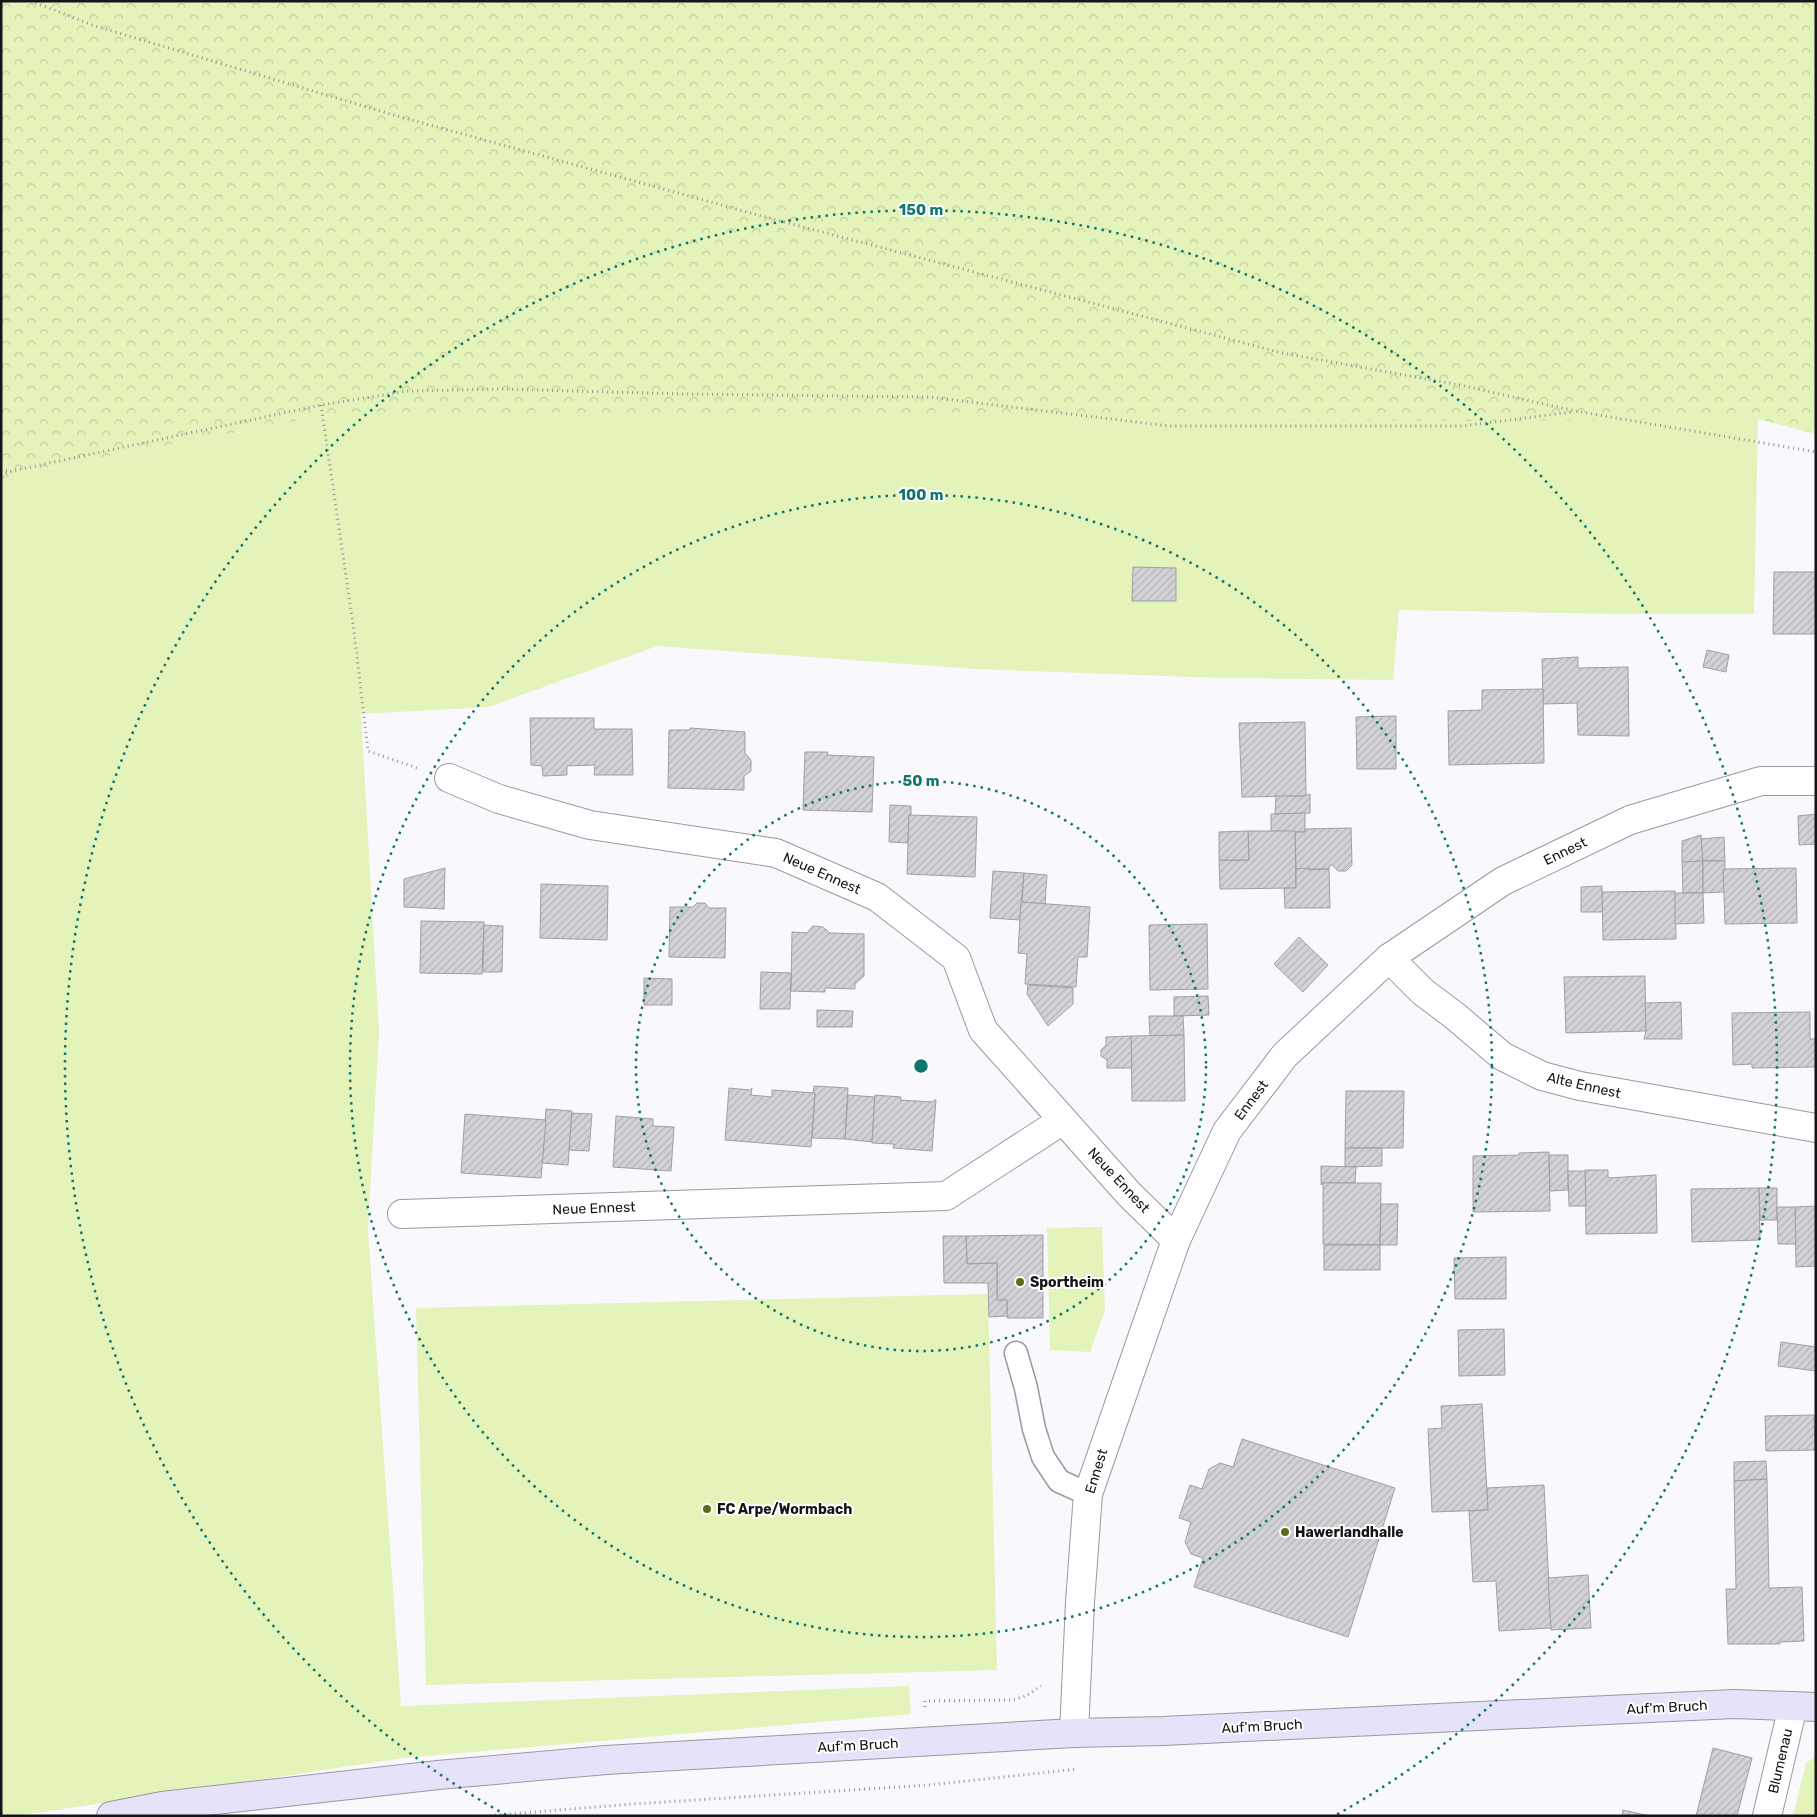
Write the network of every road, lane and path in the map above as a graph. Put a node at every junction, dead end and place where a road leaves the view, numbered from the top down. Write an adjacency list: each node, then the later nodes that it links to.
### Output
1 (30, 1): 3 (path)
2 (321, 405): 3 (path); 6 (path); 8 (path)
3 (1575, 411): 4 (path)
4 (1816, 452)
5 (1, 470): 6 (path)
6 (12, 471): 7 (path)
7 (1, 475)
8 (449, 778): 11 (street, Neue Ennest)
9 (1816, 781): 10 (street, Ennest)
10 (1389, 958): 12 (street, Alte Ennest); 14 (street, Ennest)
11 (1063, 1120): 13 (street, Neue Ennest); 14 (street, Neue Ennest)
12 (1816, 1128)
13 (402, 1214)
14 (1176, 1240): 16 (street, Ennest)
15 (1016, 1352): 16 (lane)
16 (1088, 1494): 18 (street, Ennest)
17 (1804, 1706): 18 (street, Auf'm Bruch); 22 (street, Blumenau)
18 (1074, 1733): 20 (street, Auf'm Bruch)
19 (1080, 1769): 21 (path)
20 (111, 1816)
21 (486, 1816)
22 (1767, 1816)

